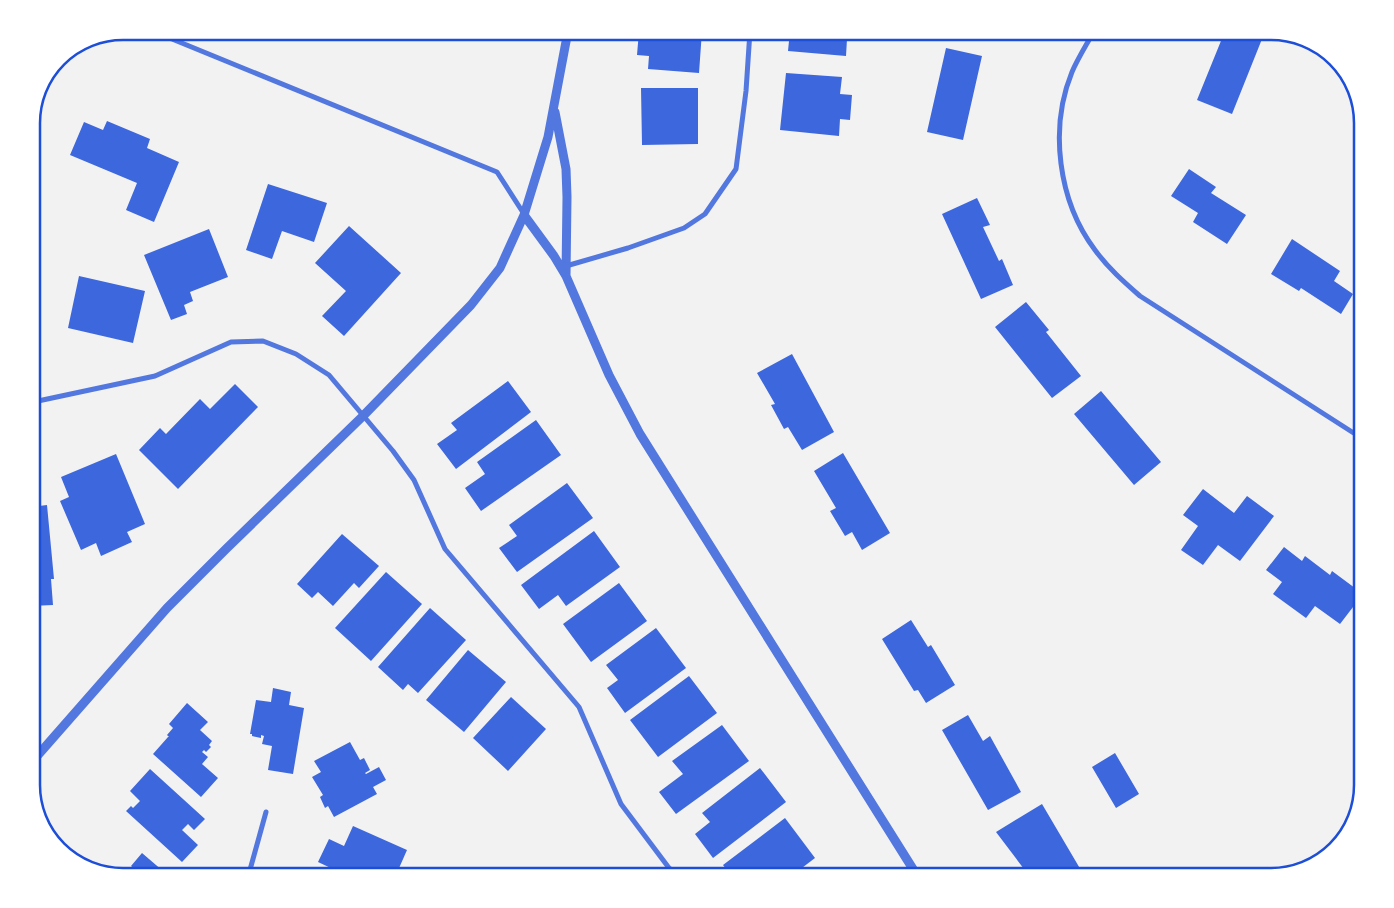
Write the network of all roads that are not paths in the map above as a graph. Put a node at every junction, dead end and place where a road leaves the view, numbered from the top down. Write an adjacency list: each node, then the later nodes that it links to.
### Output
1 (174, 40): 6 (street)
2 (566, 40): 5 (street)
3 (749, 40): 7 (street)
4 (1089, 40): 11 (street)
5 (554, 107): 6 (street); 7 (street)
6 (524, 215): 8 (street); 10 (street)
7 (566, 266): 8 (street)
8 (566, 276): 16 (street)
9 (40, 401): 10 (street)
10 (363, 416): 12 (street); 15 (street)
11 (1354, 433)
12 (40, 753)
13 (266, 812): 14 (street)
14 (250, 868)
15 (669, 868)
16 (912, 868)

